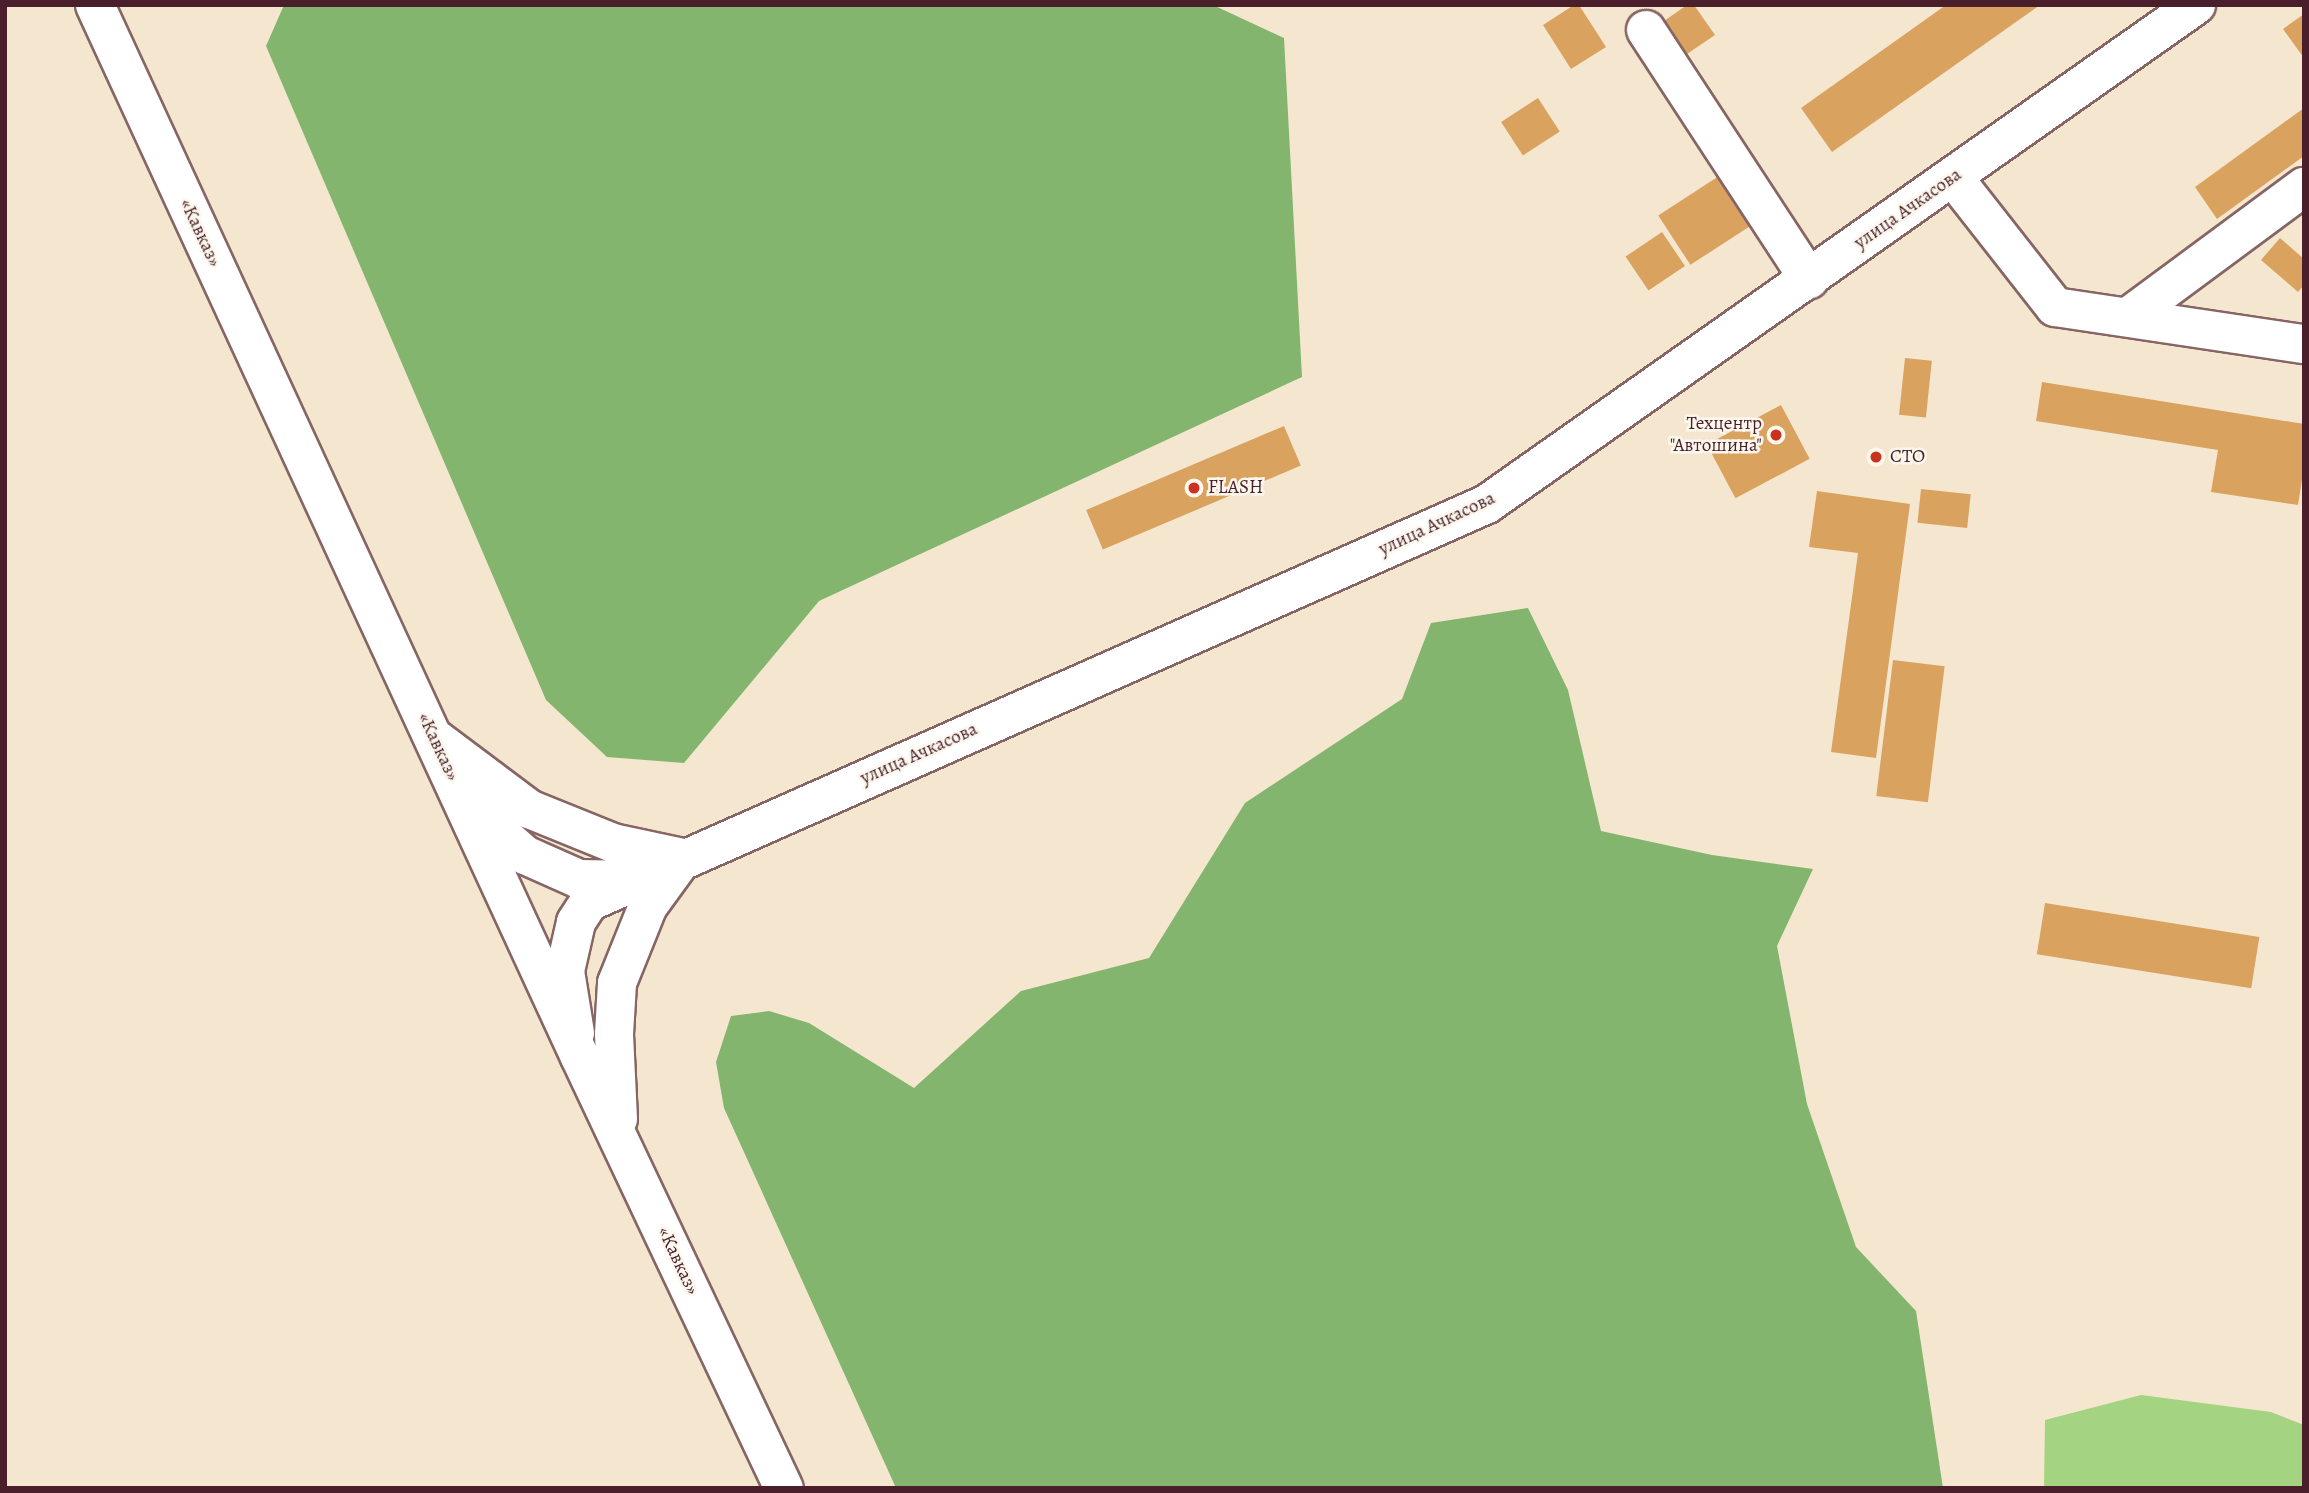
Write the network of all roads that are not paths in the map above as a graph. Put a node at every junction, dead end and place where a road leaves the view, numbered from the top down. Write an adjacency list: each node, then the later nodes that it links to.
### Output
1 (95, 5): 9 (main road, «Кавказ»)
2 (2196, 5): 4 (main road, улица Ачкасова)
3 (1646, 30): 6 (main road)
4 (1953, 177): 6 (main road, улица Ачкасова); 7 (main road)
5 (2304, 187): 7 (main road)
6 (1809, 279): 11 (main road, улица Ачкасова)
7 (2128, 317): 8 (main road)
8 (2304, 344)
9 (433, 737): 10 (main road, «Кавказ»); 11 (main road)
10 (459, 792): 12 (main road); 13 (main road, «Кавказ»)
11 (683, 858): 12 (main road, улица Ачкасова); 14 (main road)
12 (635, 880): 13 (main road, улица Ачкасова)
13 (580, 1057): 14 (main road, «Кавказ»)
14 (619, 1135): 15 (main road, «Кавказ»)
15 (784, 1488)

